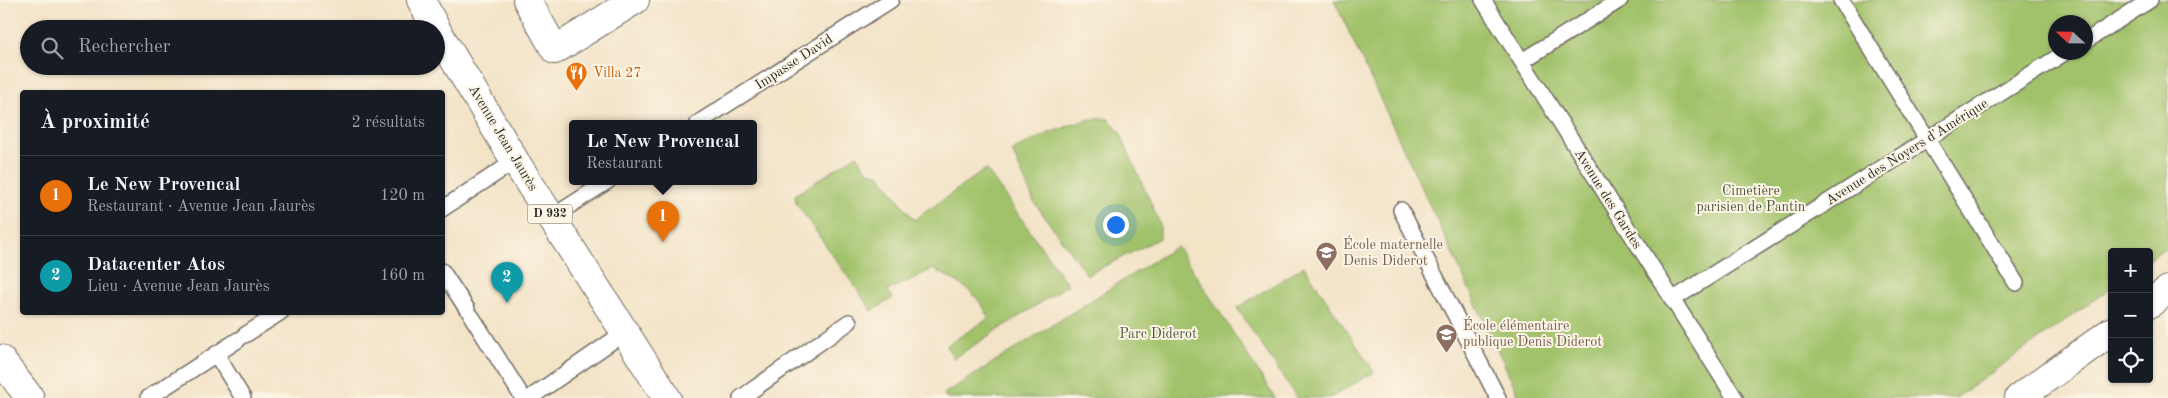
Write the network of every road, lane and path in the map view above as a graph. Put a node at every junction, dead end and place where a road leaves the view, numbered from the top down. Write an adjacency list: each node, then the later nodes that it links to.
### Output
1 (527, 0): 2 (main road)
2 (635, 0)
3 (891, 0): 12 (lane, Impasse David)
4 (1483, 0): 11 (lane, Avenue des Gardes)
5 (1620, 0): 11 (lane)
6 (1841, 0): 13 (lane)
7 (2150, 0): 8 (lane)
8 (2093, 36)
9 (445, 40): 14 (main road, Avenue Jean Jaurès / D 932)
10 (2053, 60): 13 (lane, Avenue des Noyers d'Amérique)
11 (1522, 62): 22 (lane, Avenue des Gardes)
12 (703, 120)
13 (1928, 140): 20 (lane); 22 (lane, Avenue des Noyers d'Amérique)
14 (515, 161): 16 (lane); 18 (main road, Avenue Jean Jaurès / D 932)
15 (602, 185): 18 (lane)
16 (445, 207)
17 (1401, 210): 37 (lane)
18 (552, 217): 26 (main road, Avenue Jean Jaurès / D 932)
19 (445, 276): 33 (lane)
20 (2016, 283)
21 (2168, 290): 23 (main road)
22 (1672, 300): 38 (lane, Avenue des Gardes)
23 (2153, 301)
24 (276, 315): 28 (lane)
25 (849, 322): 36 (lane)
26 (626, 332): 34 (lane); 35 (main road, Avenue Jean Jaurès / D 932)
27 (2108, 334): 39 (main road)
28 (216, 354): 31 (lane); 32 (lane)
29 (0, 359): 30 (main road)
30 (30, 398)
31 (148, 398)
32 (243, 398)
33 (522, 398)
34 (530, 398)
35 (667, 398)
36 (740, 398)
37 (1498, 398)
38 (1735, 398)
39 (2019, 398)

